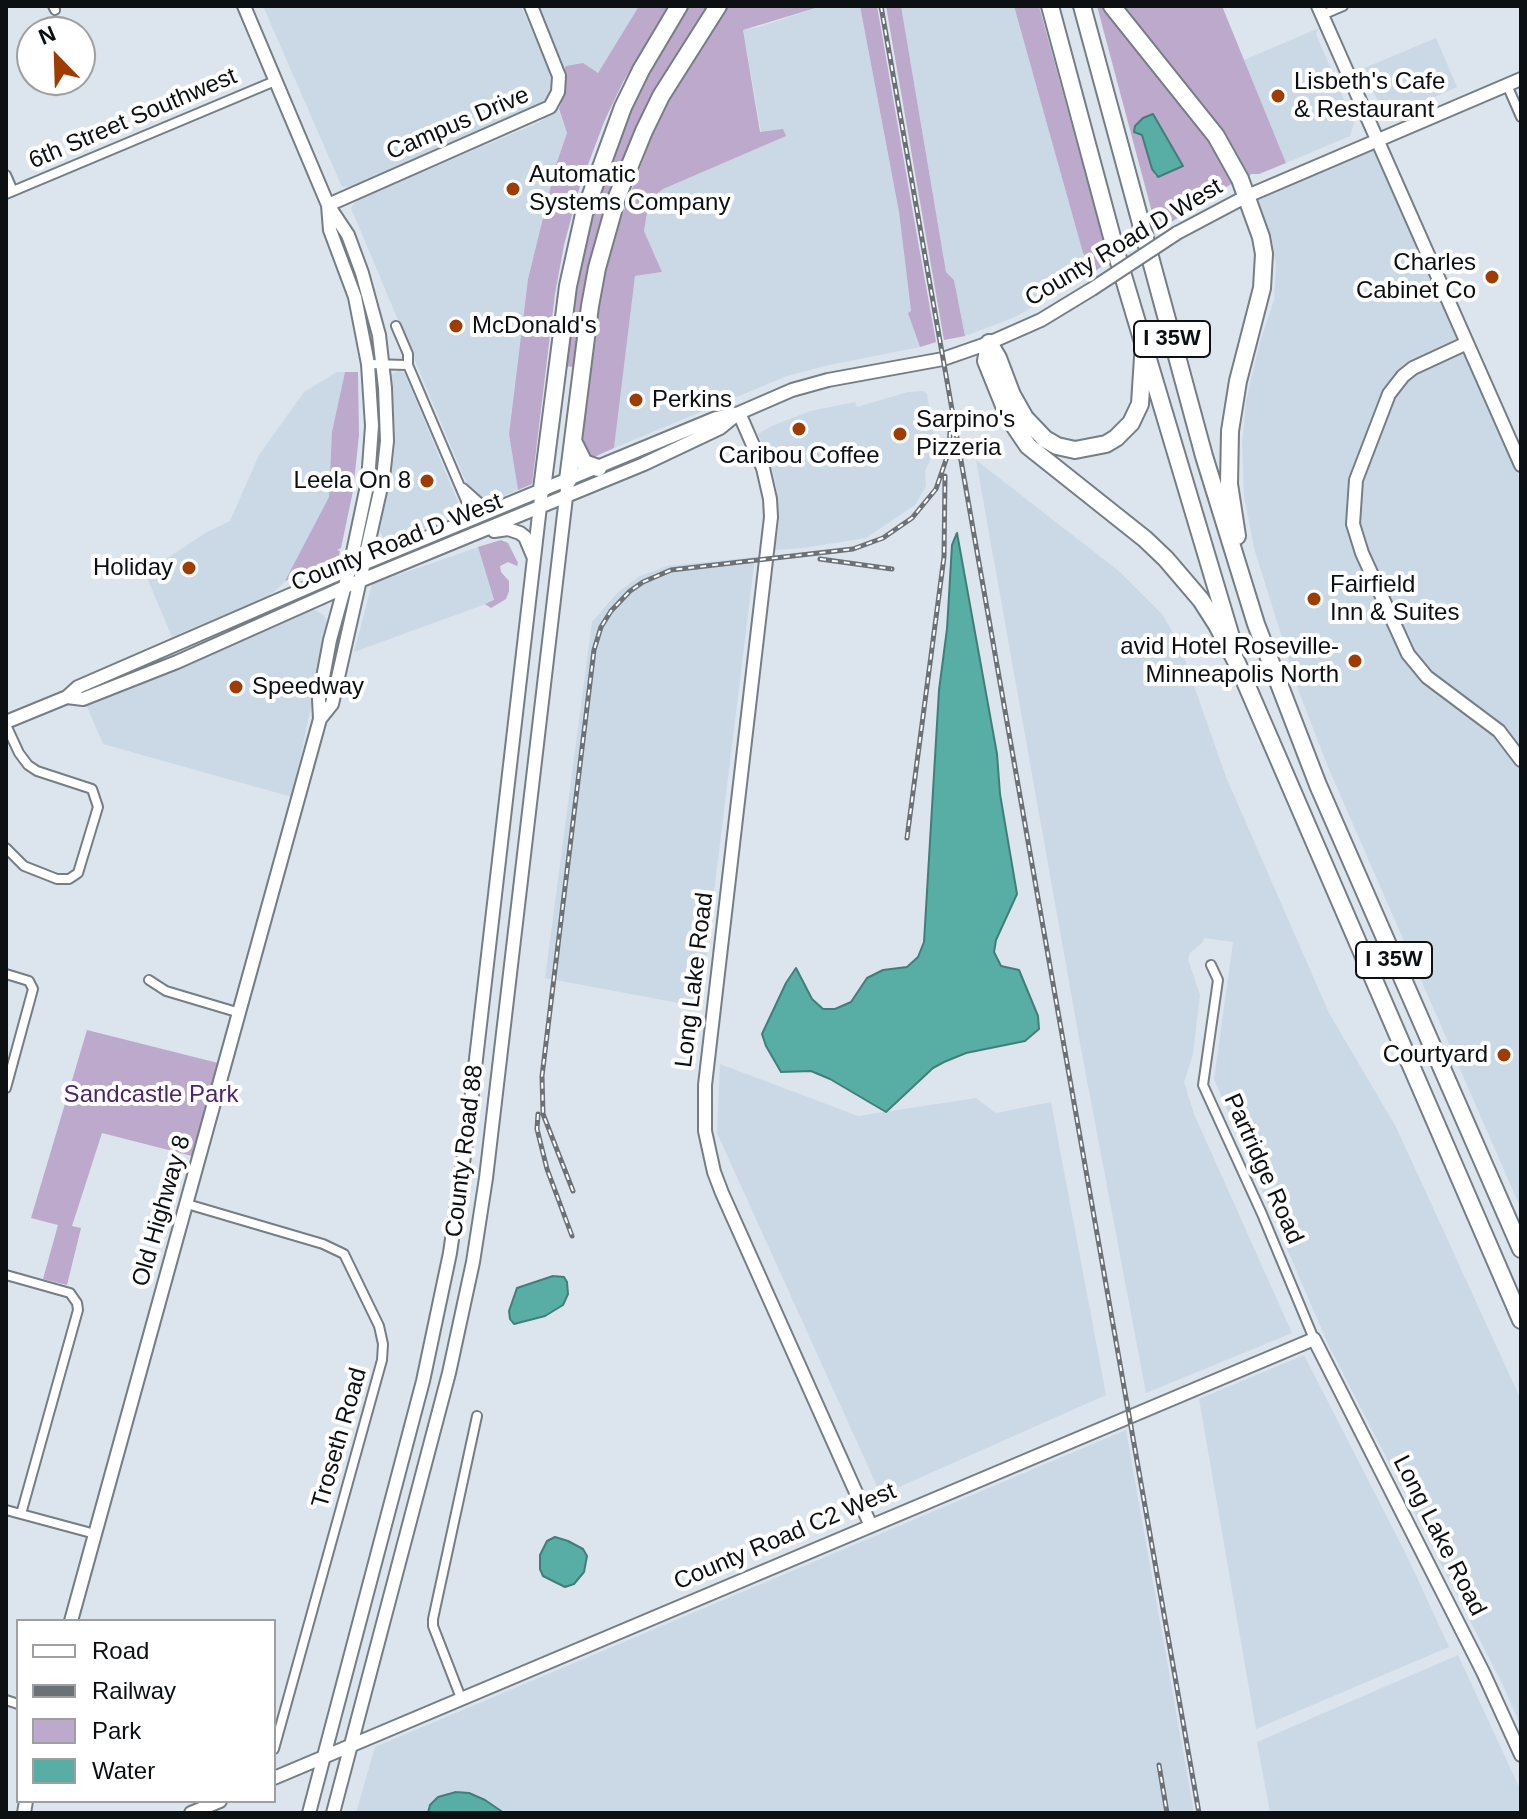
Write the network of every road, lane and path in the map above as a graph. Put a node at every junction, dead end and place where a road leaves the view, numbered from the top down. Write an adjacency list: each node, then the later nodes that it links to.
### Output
1 (244, 6): 11 (street)
2 (531, 6): 18 (street, Campus Drive)
3 (679, 6): 31 (highway)
4 (718, 6): 27 (highway)
5 (1050, 6): 22 (highway, I 35W)
6 (1082, 6): 46 (highway, I 35W)
7 (1112, 6): 17 (highway)
8 (1343, 6): 9 (street)
9 (1320, 11): 14 (street)
10 (1521, 79): 12 (street, County Road D West)
11 (275, 81): 16 (street, 6th Street Southwest); 18 (street)
12 (1507, 85): 13 (street); 14 (street, County Road D West)
13 (1521, 117)
14 (1376, 140): 17 (street, County Road D West); 21 (street)
15 (6, 175): 16 (street)
16 (9, 192)
17 (1245, 197): 20 (street, County Road D West, bridge); 46 (highway)
18 (328, 205): 23 (street, Old Highway 8); 24 (street, Old Highway 8)
19 (396, 326): 25 (street)
20 (989, 343): 22 (highway); 26 (street, County Road D West); 47 (highway)
21 (1467, 343): 28 (street); 51 (street)
22 (1144, 345): 47 (highway, I 35W)
23 (368, 364): 24 (street); 41 (street, Old Highway 8)
24 (383, 364): 25 (street); 36 (street, Old Highway 8)
25 (408, 365): 30 (street)
26 (739, 413): 29 (street, County Road D West); 32 (street, County Road D West); 66 (street, Long Lake Road)
27 (573, 440): 29 (highway); 32 (highway)
28 (1521, 465)
29 (598, 468): 32 (street, County Road D West)
30 (458, 481): 33 (street); 35 (street)
31 (542, 489): 32 (street, County Road D West); 33 (street, County Road D West); 34 (street, County Road 88)
32 (568, 489): 34 (street, County Road D West); 71 (street, County Road 88)
33 (498, 508): 35 (street, County Road D West)
34 (540, 508): 37 (street, County Road D West); 39 (street, County Road 88)
35 (473, 517): 38 (street, County Road D West)
36 (371, 527): 38 (street); 40 (street, Old Highway 8)
37 (483, 532): 39 (street); 42 (street, County Road D West)
38 (400, 548): 40 (street, County Road D West)
39 (535, 561): 73 (street, County Road 88)
40 (363, 565): 41 (street, County Road D West); 42 (street, Old Highway 8)
41 (349, 571): 43 (street, Old Highway 8); 48 (street, County Road D West)
42 (360, 580): 43 (street, County Road D West); 49 (street, Old Highway 8)
43 (345, 587): 44 (street, County Road D West); 45 (street, Old Highway 8)
44 (311, 601): 45 (street); 48 (street, County Road D West)
45 (330, 640): 49 (street, Old Highway 8)
46 (1272, 669): 59 (highway, I 35W)
47 (1244, 681): 61 (highway, I 35W)
48 (67, 697): 50 (street, County Road D West)
49 (320, 719): 56 (street, Old Highway 8)
50 (6, 724): 52 (street)
51 (1521, 760)
52 (6, 848)
53 (1211, 965): 62 (street, Partridge Road)
54 (6, 974): 57 (street)
55 (149, 980): 56 (street)
56 (240, 1013): 58 (street, Old Highway 8)
57 (6, 1088)
58 (187, 1204): 67 (street, Old Highway 8); 70 (street, Troseth Road)
59 (1521, 1249)
60 (6, 1275): 65 (street)
61 (1521, 1320)
62 (1314, 1339): 66 (street, County Road C2 West); 72 (street, Long Lake Road)
63 (477, 1416): 69 (street)
64 (6, 1510): 65 (street)
65 (21, 1514): 67 (street)
66 (871, 1526): 69 (street, County Road C2 West)
67 (95, 1534): 68 (street, Old Highway 8)
68 (72, 1619)
69 (461, 1698): 71 (street, County Road C2 West)
70 (276, 1742)
71 (351, 1746): 73 (street, County Road C2 West); 78 (street, County Road 88)
72 (1521, 1755)
73 (324, 1757): 74 (street, County Road C2 West); 77 (street, County Road 88)
74 (276, 1777)
75 (215, 1803): 76 (street)
76 (191, 1813)
77 (309, 1813)
78 (333, 1813)

